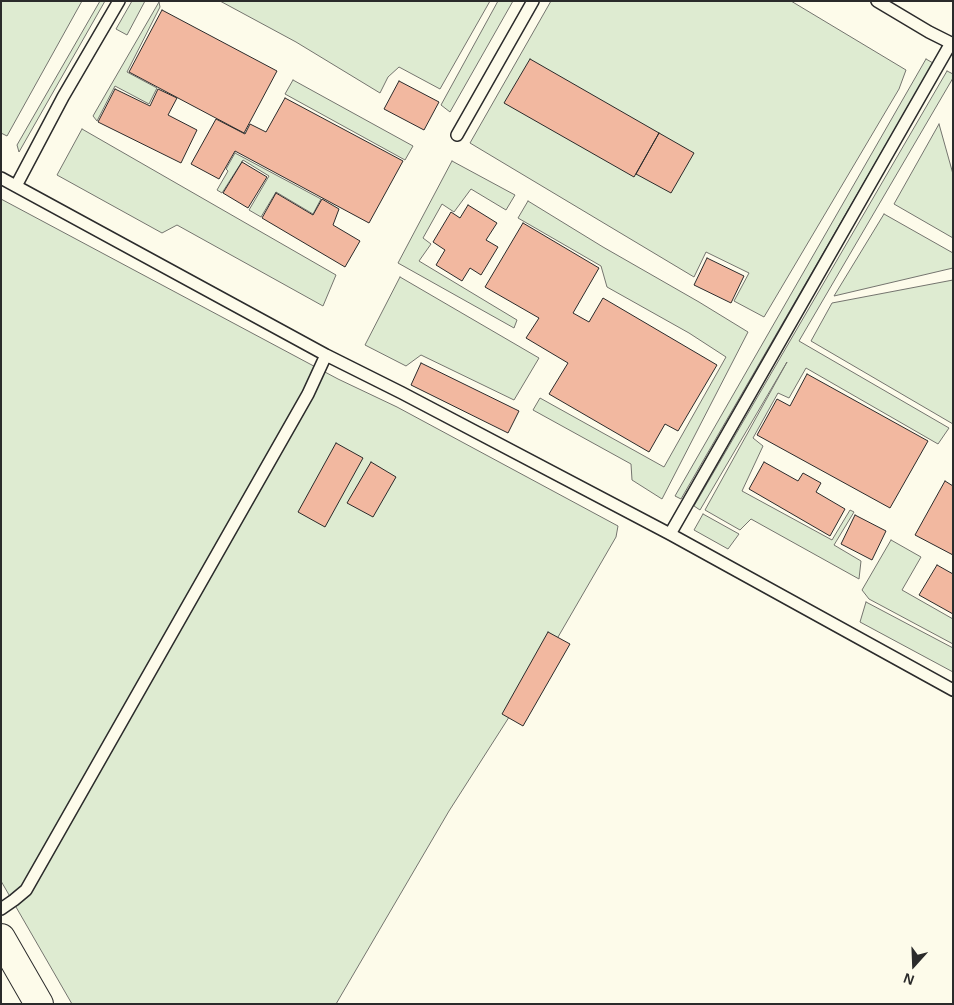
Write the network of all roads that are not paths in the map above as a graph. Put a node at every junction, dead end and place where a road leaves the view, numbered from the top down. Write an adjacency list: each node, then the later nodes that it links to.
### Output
1 (119, 1): 7 (lane)
2 (533, 1): 5 (lane)
3 (877, 1): 4 (lane)
4 (952, 43): 9 (lane)
5 (457, 135)
6 (1, 178): 7 (lane)
7 (16, 186): 8 (lane)
8 (326, 355): 9 (lane); 11 (lane)
9 (670, 534): 10 (lane)
10 (953, 690)
11 (1, 909)
12 (1, 938): 13 (highway)
13 (40, 1004)

